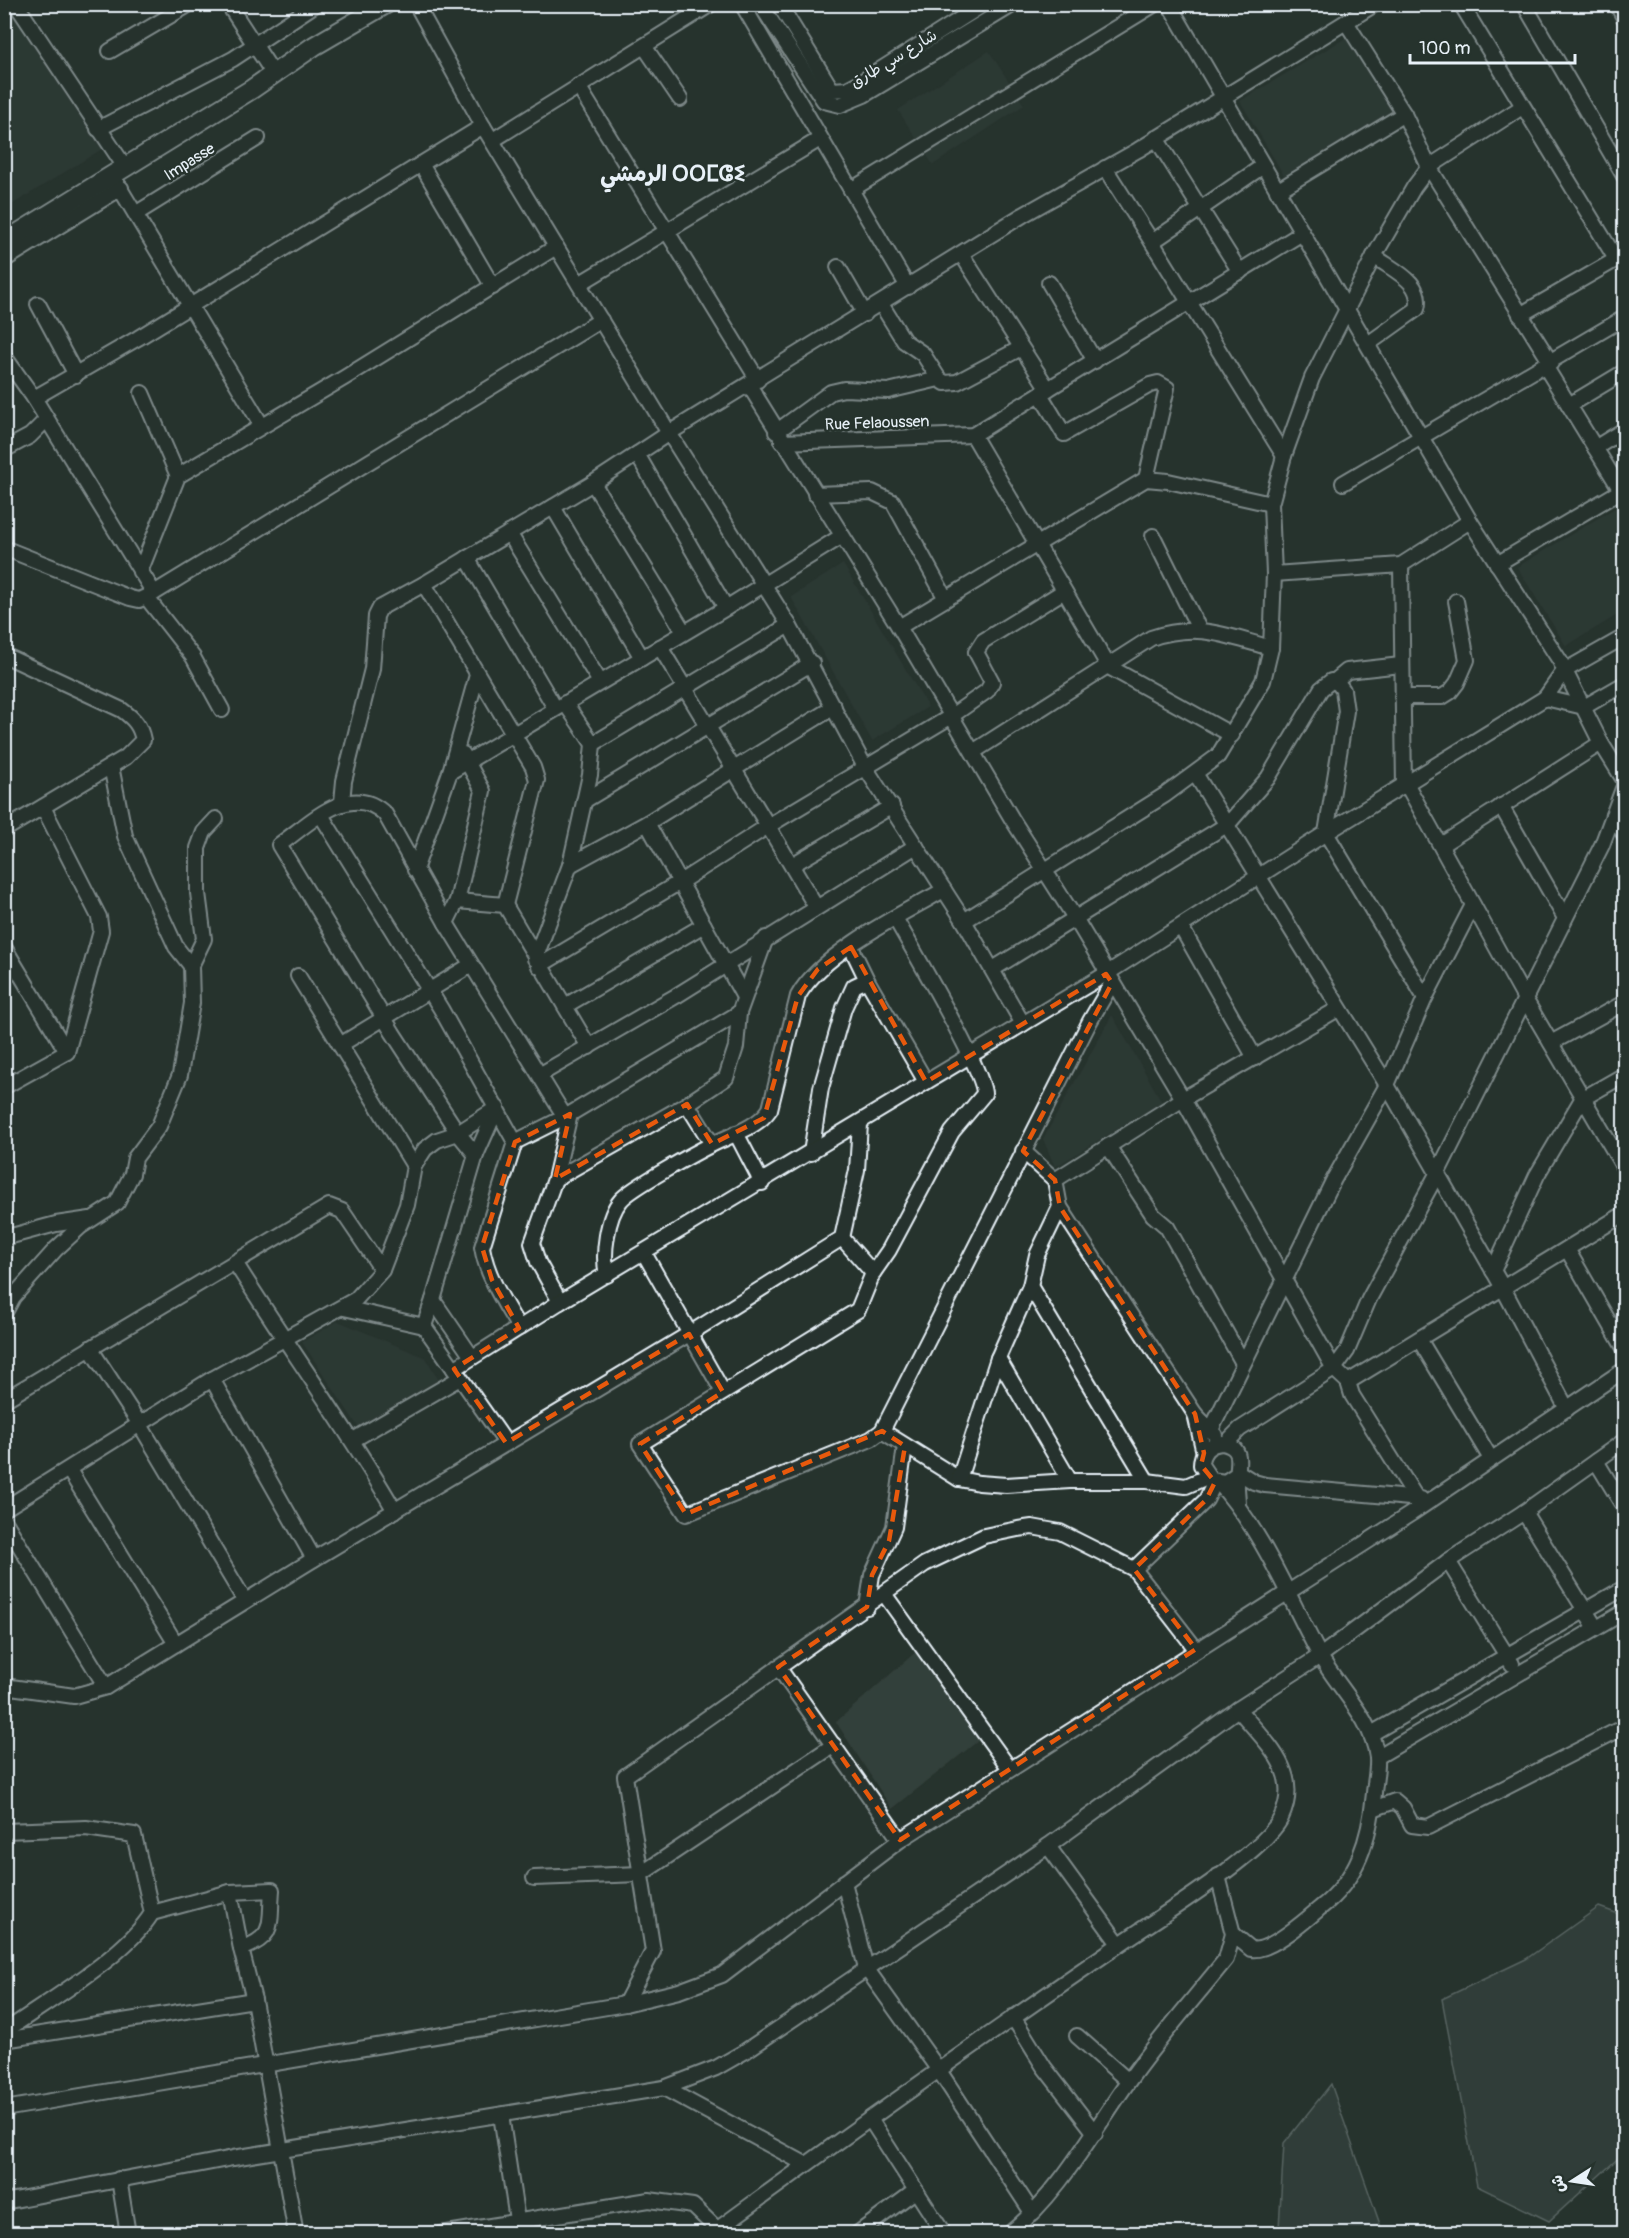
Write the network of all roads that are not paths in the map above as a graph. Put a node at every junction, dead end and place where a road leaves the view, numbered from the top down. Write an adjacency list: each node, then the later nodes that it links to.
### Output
1 (16, 4): 32 (street)
2 (190, 4): 23 (street)
3 (228, 4): 22 (street)
4 (316, 4): 22 (street)
5 (387, 4): 24 (main road)
6 (416, 4): 31 (street)
7 (711, 4): 21 (street)
8 (742, 4): 35 (street)
9 (984, 4): 26 (street, شارع سي طارق)
10 (1014, 4): 26 (street, شارع سي طارق)
11 (1155, 4): 43 (street)
12 (1169, 4): 27 (street)
13 (1375, 4): 20 (street)
14 (1461, 4): 29 (street)
15 (1524, 4): 41 (street)
16 (1617, 4): 19 (street)
17 (779, 5): 18 (street); 26 (street, شارع سي طارق)
18 (763, 9): 26 (street)
19 (1624, 18)
20 (1346, 22): 27 (street); 30 (street)
21 (644, 46): 25 (street); 28 (street)
22 (254, 47): 24 (street); 32 (street)
23 (110, 51)
24 (273, 73): 42 (main road)
25 (578, 86): 36 (street); 47 (street)
26 (828, 95)
27 (1222, 96): 34 (street); 38 (street)
28 (680, 99)
29 (1522, 107): 39 (street); 54 (street)
30 (1404, 114): 39 (street); 44 (street)
31 (483, 126): 36 (street); 37 (street)
32 (98, 129): 42 (street)
33 (258, 138): 46 (street, Impasse)
34 (1156, 138): 40 (street); 45 (street)
35 (820, 139): 43 (street); 47 (street)
36 (493, 140): 51 (street)
37 (421, 165): 60 (street); 65 (street)
38 (1263, 166): 44 (street); 45 (street)
39 (1429, 167): 53 (street); 68 (street)
40 (1105, 168): 50 (street); 52 (street)
41 (1624, 176)
42 (119, 177): 46 (street); 49 (main road); 55 (street)
43 (851, 190): 61 (street)
44 (1277, 191): 48 (street)
45 (1202, 208): 50 (street); 57 (street)
46 (137, 213): 65 (street)
47 (668, 232): 59 (street); 79 (street)
48 (1302, 234): 57 (street); 66 (street)
49 (4, 242)
50 (1152, 242): 62 (street)
51 (556, 247): 59 (street); 60 (street)
52 (962, 255): 61 (street); 72 (street)
53 (1374, 256): 66 (street); 71 (street)
54 (1620, 257): 68 (street)
55 (4, 260)
56 (838, 267): 67 (street)
57 (1239, 272): 62 (street)
58 (1049, 283): 74 (street)
59 (579, 284): 70 (street)
60 (493, 287): 85 (street)
61 (908, 287): 64 (street)
62 (1190, 302): 74 (street); 94 (street)
63 (38, 304): 77 (street)
64 (881, 304): 67 (street); 78 (street)
65 (190, 306): 77 (street); 85 (street)
66 (1347, 308): 71 (street); 94 (street)
67 (865, 314): 79 (street)
68 (1520, 315): 75 (street)
69 (1624, 318): 75 (street)
70 (601, 320): 87 (street); 117 (street)
71 (1368, 344): 90 (street)
72 (1021, 348): 78 (street); 80 (street)
73 (4, 356): 82 (street)
74 (1095, 361): 80 (street)
75 (1548, 364): 83 (street); 90 (street)
76 (1624, 372): 83 (street)
77 (76, 375): 82 (street)
78 (939, 380): 89 (street)
79 (753, 382): 87 (street); 89 (street)
80 (1044, 392): 88 (street); 96 (street)
81 (142, 393): 95 (street)
82 (34, 398): 84 (street)
83 (1569, 405): 91 (street)
84 (46, 420): 92 (street); 112 (street)
85 (262, 426): 95 (street)
86 (1624, 430): 91 (street)
87 (669, 433): 93 (street); 115 (street)
88 (973, 435): 89 (street, Rue Felaoussen); 107 (street)
89 (779, 437): 100 (street)
90 (1423, 437): 98 (street); 103 (street)
91 (1595, 448): 99 (street)
92 (4, 450)
93 (637, 454): 97 (street); 120 (street)
94 (1284, 456): 101 (street)
95 (178, 476): 112 (street)
96 (1146, 479): 101 (street); 107 (street)
97 (593, 483): 102 (street); 124 (street)
98 (1343, 483)
99 (1624, 492): 111 (street)
100 (815, 494): 105 (street); 118 (street)
101 (1271, 504): 113 (street)
102 (553, 507): 104 (street); 129 (street)
103 (1470, 521): 110 (street); 111 (street)
104 (509, 533): 109 (street); 136 (street)
105 (842, 536): 115 (street); 122 (street)
106 (1154, 536): 123 (street)
107 (1038, 543): 116 (street); 118 (street)
108 (4, 548): 117 (street)
109 (467, 558): 114 (street); 141 (street)
110 (1401, 564): 113 (street); 131 (street)
111 (1497, 564): 133 (street)
112 (140, 572): 117 (street)
113 (1274, 574): 127 (street)
114 (424, 584): 134 (street); 163 (street)
115 (765, 585): 120 (street); 121 (street)
116 (1064, 591): 132 (street); 145 (street)
117 (150, 596): 144 (street)
118 (946, 599): 122 (street)
119 (1456, 601): 139 (street)
120 (726, 608): 124 (street)
121 (789, 625): 130 (street); 138 (street)
122 (899, 627): 145 (street)
123 (1199, 629): 127 (street); 132 (street)
124 (684, 632): 126 (street)
125 (1624, 637): 133 (street)
126 (660, 647): 129 (street); 138 (street)
127 (1271, 648): 148 (street)
128 (4, 654): 154 (street)
129 (642, 658): 136 (street)
130 (812, 663): 142 (street); 146 (street)
131 (1401, 665): 135 (street); 139 (street)
132 (1109, 668): 148 (street); 152 (street)
133 (1564, 671): 140 (street); 143 (street)
134 (477, 675): 147 (street); 151 (street)
135 (1335, 681): 171 (street); 174 (street)
136 (600, 682): 141 (street)
137 (1624, 684): 143 (street)
138 (684, 687): 146 (street); 150 (street)
139 (1402, 697): 160 (street)
140 (1545, 698): 143 (street); 160 (street)
141 (560, 705): 147 (street); 150 (street)
142 (834, 707): 155 (street); 156 (street)
143 (1584, 707): 149 (street)
144 (222, 710)
145 (950, 717): 152 (street); 155 (street)
146 (709, 727): 156 (street); 162 (street)
147 (512, 734): 153 (street); 186 (street)
148 (1232, 735): 158 (street)
149 (1601, 743): 159 (street); 165 (street)
150 (593, 744): 162 (street)
151 (458, 745): 153 (street); 157 (street)
152 (973, 752): 180 (street)
153 (467, 761): 157 (street); 185 (street)
154 (111, 766): 166 (street); 202 (street)
155 (865, 767): 164 (street); 172 (street)
156 (735, 768): 170 (street); 172 (street)
157 (450, 772): 181 (street)
158 (1196, 775): 171 (street); 180 (street)
159 (1624, 780)
160 (1406, 786): 174 (street); 176 (street)
161 (1624, 786): 168 (street)
162 (584, 801): 178 (street)
163 (342, 802): 167 (street); 181 (street)
164 (892, 806): 177 (street); 179 (street)
165 (1502, 806): 176 (street); 191 (street)
166 (44, 807): 173 (street); 220 (street)
167 (321, 815): 207 (street); 215 (street)
168 (1613, 815): 175 (street); 191 (street)
169 (216, 819): 202 (street)
170 (647, 824): 178 (street); 183 (street)
171 (1228, 824): 182 (street); 190 (street)
172 (768, 826): 179 (street); 183 (street)
173 (4, 830)
174 (1326, 833): 182 (street); 209 (street)
175 (1624, 834)
176 (1441, 845): 187 (street)
177 (916, 846): 184 (street); 188 (street)
178 (570, 865): 199 (street)
179 (792, 865): 188 (street)
180 (1043, 869): 190 (street); 192 (street)
181 (415, 870): 193 (street)
182 (1257, 878): 195 (street); 213 (street)
183 (680, 882): 194 (street); 199 (street)
184 (944, 890): 189 (street); 192 (street)
185 (457, 901): 186 (street); 193 (street)
186 (505, 904): 199 (street)
187 (1473, 905): 209 (street); 210 (street)
188 (816, 908): 196 (street)
189 (895, 918): 198 (street); 221 (street)
190 (1075, 918): 203 (street); 205 (street)
191 (1565, 918): 210 (street)
192 (964, 921): 203 (street)
193 (446, 923): 200 (street)
194 (704, 925): 201 (street); 212 (street)
195 (1182, 927): 205 (street); 222 (street)
196 (766, 938): 201 (street); 208 (street)
197 (4, 947): 220 (street)
198 (850, 947): 206 (street); 235 (street)
199 (540, 962): 212 (street)
200 (471, 965): 207 (street); 223 (street)
201 (725, 965): 208 (street); 219 (street)
202 (191, 966): 251 (street)
203 (993, 969): 216 (street)
204 (298, 976): 218 (street)
205 (1109, 978): 216 (street); 228 (street); 240 (street)
206 (867, 980): 225 (street); 241 (street)
207 (429, 990): 215 (street); 231 (street)
208 (744, 997): 214 (street)
209 (1425, 998): 226 (street)
210 (1525, 999): 217 (street); 245 (street)
211 (1624, 1003): 217 (street)
212 (565, 1006): 219 (street)
213 (1338, 1009): 222 (street); 226 (street)
214 (739, 1013): 230 (street); 232 (street)
215 (383, 1017): 218 (street); 234 (street)
216 (1023, 1024): 221 (street)
217 (1551, 1043): 229 (street)
218 (340, 1045): 243 (street)
219 (589, 1047): 223 (street)
220 (67, 1052): 227 (street)
221 (970, 1057): 225 (street); 259 (street)
222 (1255, 1058): 228 (street)
223 (540, 1074): 232 (street)
224 (1624, 1075): 229 (street)
225 (926, 1083): 233 (street)
226 (1387, 1085): 245 (street); 261 (street)
227 (4, 1087)
228 (1183, 1099): 238 (street); 261 (street)
229 (1582, 1099): 239 (street); 258 (street)
230 (687, 1104): 237 (street); 246 (street)
231 (497, 1107): 234 (street); 236 (street); 242 (street)
232 (567, 1115): 236 (street); 246 (street)
233 (860, 1124): 241 (street); 253 (street)
234 (458, 1133): 242 (street); 243 (street)
235 (736, 1133): 237 (street); 248 (street)
236 (514, 1142): 269 (street)
237 (712, 1144): 260 (street)
238 (1108, 1146): 247 (street); 277 (street)
239 (1619, 1150): 244 (street)
240 (1023, 1151): 247 (street); 289 (street)
241 (811, 1153): 248 (street)
242 (476, 1155): 264 (street)
243 (414, 1166): 257 (street)
244 (1624, 1168)
245 (1437, 1174): 258 (street); 278 (street)
246 (555, 1179): 265 (street)
247 (1055, 1180): 249 (street)
248 (762, 1183): 255 (street)
249 (1060, 1207): 262 (street); 286 (street)
250 (1624, 1214): 254 (street)
251 (77, 1224): 252 (street); 267 (street)
252 (4, 1238)
253 (842, 1238): 259 (street); 270 (street)
254 (1567, 1249): 263 (street); 274 (street)
255 (644, 1253): 260 (street); 270 (street)
256 (236, 1264): 257 (street); 272 (street); 273 (street)
257 (382, 1270): 266 (street)
258 (1493, 1271): 263 (street)
259 (873, 1273): 283 (street)
260 (607, 1275): 265 (street)
261 (1283, 1279): 277 (street); 278 (street)
262 (1030, 1286): 276 (street); 303 (street)
263 (1503, 1288): 271 (street); 285 (street)
264 (433, 1300): 268 (street); 275 (street)
265 (560, 1302): 269 (street)
266 (344, 1308): 268 (street); 272 (street)
267 (4, 1314)
268 (424, 1326): 280 (street)
269 (519, 1328): 275 (street)
270 (689, 1334): 283 (street); 292 (street)
271 (1419, 1339): 282 (street); 296 (street)
272 (284, 1340): 281 (street); 290 (street)
273 (90, 1348): 284 (street); 287 (street)
274 (1624, 1348)
275 (472, 1357): 280 (street)
276 (998, 1358): 300 (street); 301 (street)
277 (1243, 1363): 288 (street)
278 (1334, 1369): 282 (street); 293 (street)
279 (1624, 1370): 285 (street)
280 (457, 1374): 290 (street); 292 (street)
281 (212, 1379): 287 (street); 311 (street)
282 (1348, 1382): 304 (street)
283 (723, 1392): 289 (street)
284 (4, 1400)
285 (1567, 1409): 296 (street)
286 (1196, 1414): 288 (street); 295 (street)
287 (139, 1423): 298 (street); 317 (street)
288 (1210, 1430): 293 (street)
289 (882, 1431): 294 (street)
290 (353, 1440): 308 (street)
291 (1624, 1440): 297 (street)
292 (506, 1443): 308 (street)
293 (1224, 1443): 295 (street); 299 (street)
294 (905, 1446): 300 (street); 318 (street)
295 (1204, 1453): 302 (street)
296 (1491, 1459): 304 (street)
297 (1596, 1461): 306 (street); 309 (street)
298 (69, 1470): 307 (street); 322 (street)
299 (1238, 1473): 302 (street); 304 (street); 305 (street)
300 (959, 1479): 301 (street)
301 (1070, 1480): 303 (street)
302 (1213, 1480): 303 (street); 305 (street); 313 (street)
303 (1147, 1481)
304 (1421, 1499): 315 (street)
305 (1238, 1504): 315 (street)
306 (1624, 1507)
307 (4, 1509)
308 (395, 1511): 311 (street)
309 (1524, 1512): 312 (street); 319 (street)
310 (4, 1520): 329 (street)
311 (314, 1558): 317 (street)
312 (1448, 1561): 324 (street); 325 (street)
313 (1134, 1569): 316 (street); 323 (street)
314 (1624, 1588): 319 (street)
315 (1288, 1590): 323 (street); 324 (street)
316 (885, 1595): 318 (street); 335 (street)
317 (245, 1601): 322 (street)
318 (867, 1607): 326 (street)
319 (1586, 1611): 321 (street); 325 (street)
320 (1624, 1612): 321 (street)
321 (1596, 1628): 327 (street)
322 (177, 1644): 329 (street)
323 (1196, 1649): 335 (street)
324 (1320, 1656): 330 (street); 332 (street)
325 (1508, 1657): 327 (street); 332 (street)
326 (778, 1667): 333 (street); 340 (street)
327 (1518, 1673): 334 (street)
328 (4, 1686): 329 (street)
329 (106, 1687)
330 (1238, 1709): 339 (street); 341 (street)
331 (1624, 1727): 336 (street)
332 (1371, 1734): 334 (street)
333 (834, 1745): 338 (street); 340 (street)
334 (1377, 1757): 336 (street)
335 (1010, 1769): 338 (street)
336 (1373, 1809): 346 (street)
337 (4, 1831): 345 (street)
338 (900, 1840): 343 (street)
339 (1048, 1846): 347 (street); 349 (street)
340 (641, 1874): 342 (street); 351 (street)
341 (1218, 1876): 346 (street); 347 (street)
342 (534, 1878)
343 (844, 1882): 349 (street); 351 (street)
344 (230, 1892): 345 (street); 348 (street); 348 (street)
345 (152, 1913): 353 (street)
346 (1233, 1934): 358 (street)
347 (1119, 1944): 352 (street)
348 (241, 1949): 350 (street)
349 (866, 1968): 357 (street); 359 (street)
350 (254, 2000): 355 (street); 356 (street)
351 (625, 2004): 356 (street)
352 (1013, 2017): 357 (street); 363 (street)
353 (4, 2032)
354 (1077, 2036): 358 (street)
355 (4, 2040)
356 (267, 2066): 360 (street); 364 (street)
357 (938, 2069): 362 (street); 369 (street)
358 (1128, 2082): 363 (street)
359 (664, 2088): 361 (street); 365 (street)
360 (4, 2109)
361 (501, 2115): 364 (street); 370 (street)
362 (870, 2119): 365 (street); 367 (street)
363 (1095, 2133): 369 (street)
364 (281, 2150): 366 (street); 373 (street)
365 (805, 2164): 371 (street)
366 (119, 2179): 368 (street); 372 (street)
367 (915, 2191): 375 (street); 376 (street)
368 (4, 2202)
369 (1034, 2214): 377 (street)
370 (517, 2220): 371 (street); 374 (street)
371 (720, 2231)
372 (128, 2234)
373 (296, 2234)
374 (441, 2234)
375 (856, 2234)
376 (944, 2234)
377 (1009, 2234)

